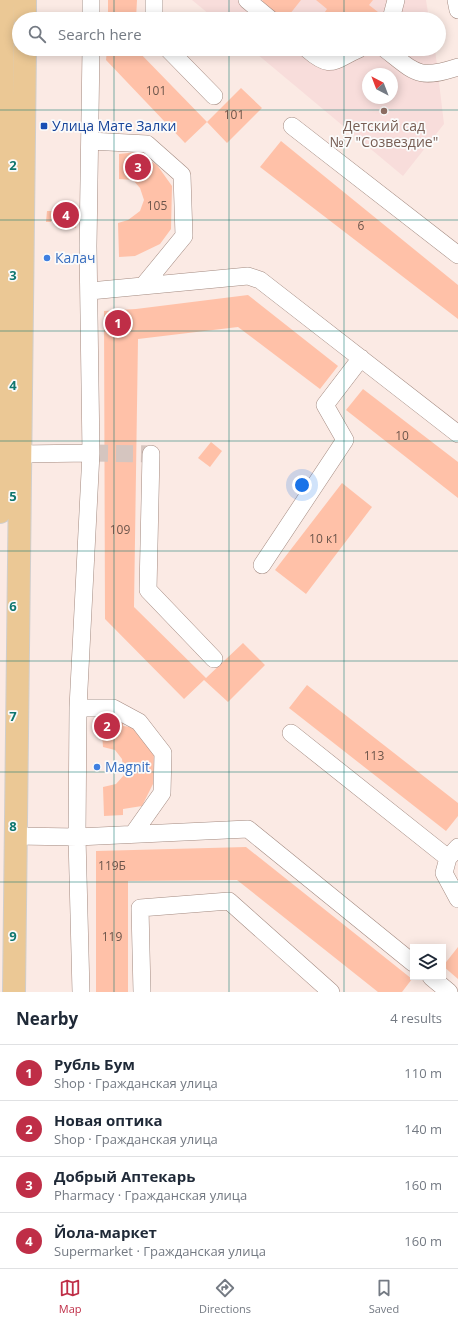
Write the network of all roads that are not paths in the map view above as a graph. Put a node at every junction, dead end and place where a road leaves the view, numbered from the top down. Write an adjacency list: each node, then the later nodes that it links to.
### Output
1 (3, 0): 25 (main road)
2 (25, 0): 9 (main road)
3 (91, 0): 10 (lane)
4 (154, 0): 11 (lane)
5 (247, 0): 12 (lane)
6 (396, 0): 13 (lane)
7 (456, 0): 8 (lane)
8 (458, 10)
9 (25, 12)
10 (91, 12)
11 (154, 12)
12 (262, 12)
13 (393, 12)
14 (24, 56): 25 (main road)
15 (91, 56): 23 (lane)
16 (175, 56): 21 (lane)
17 (315, 56): 18 (lane)
18 (344, 56)
19 (394, 56): 20 (lane)
20 (458, 67)
21 (214, 96)
22 (292, 126): 24 (lane)
23 (90, 141): 26 (lane); 27 (lane)
24 (458, 255)
25 (8, 263): 31 (main road); 33 (main road)
26 (143, 286): 27 (lane); 28 (lane)
27 (90, 291): 30 (lane)
28 (360, 358): 29 (lane); 34 (lane)
29 (458, 434)
30 (91, 453): 31 (lane); 36 (lane)
31 (20, 454): 39 (main road)
32 (151, 454): 35 (lane)
33 (0, 512)
34 (262, 564)
35 (214, 659)
36 (78, 708): 38 (lane); 40 (lane)
37 (291, 733): 41 (lane)
38 (133, 834): 40 (lane); 43 (lane)
39 (16, 836): 40 (lane); 45 (main road)
40 (77, 837): 46 (lane)
41 (453, 852): 42 (lane)
42 (458, 899)
43 (410, 961)
44 (435, 980): 49 (lane)
45 (14, 992)
46 (80, 992)
47 (142, 992): 48 (lane)
48 (331, 992)
49 (449, 992)

